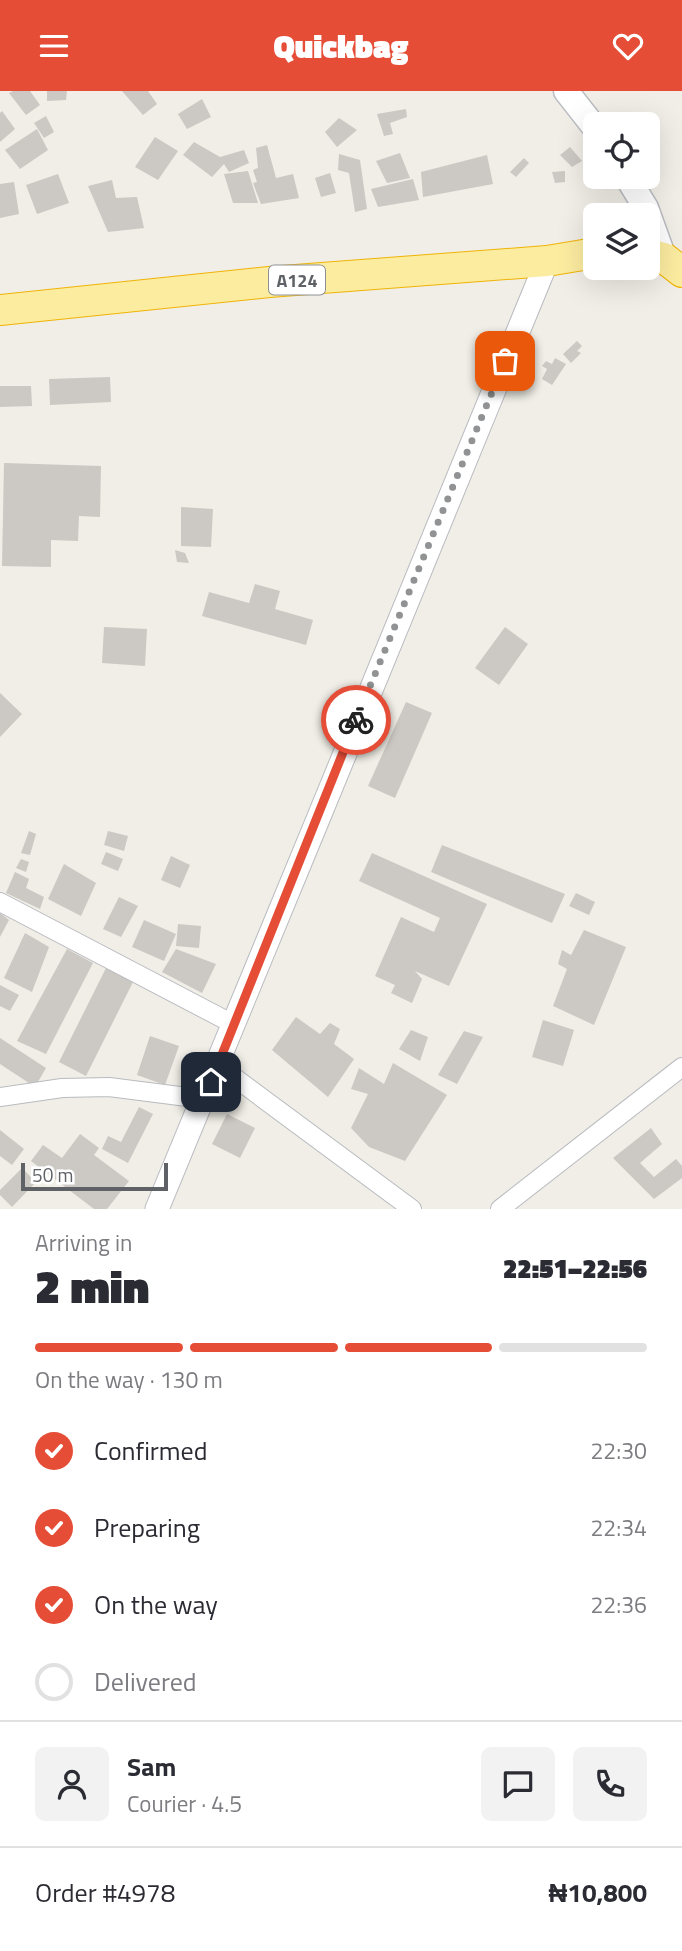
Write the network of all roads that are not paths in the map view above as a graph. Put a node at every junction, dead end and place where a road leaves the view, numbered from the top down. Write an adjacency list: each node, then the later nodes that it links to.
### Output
1 (566, 91): 2 (main road)
2 (583, 113)
3 (634, 189): 6 (main road)
4 (583, 255): 5 (highway, A124)
5 (547, 261): 7 (highway, A124); 9 (street)
6 (665, 261)
7 (0, 310)
8 (0, 902): 9 (street)
9 (235, 1025): 10 (street)
10 (219, 1066): 13 (street); 15 (street)
11 (682, 1067): 16 (street)
12 (0, 1097): 13 (street)
13 (204, 1099): 14 (street)
14 (158, 1209)
15 (412, 1209)
16 (500, 1209)

